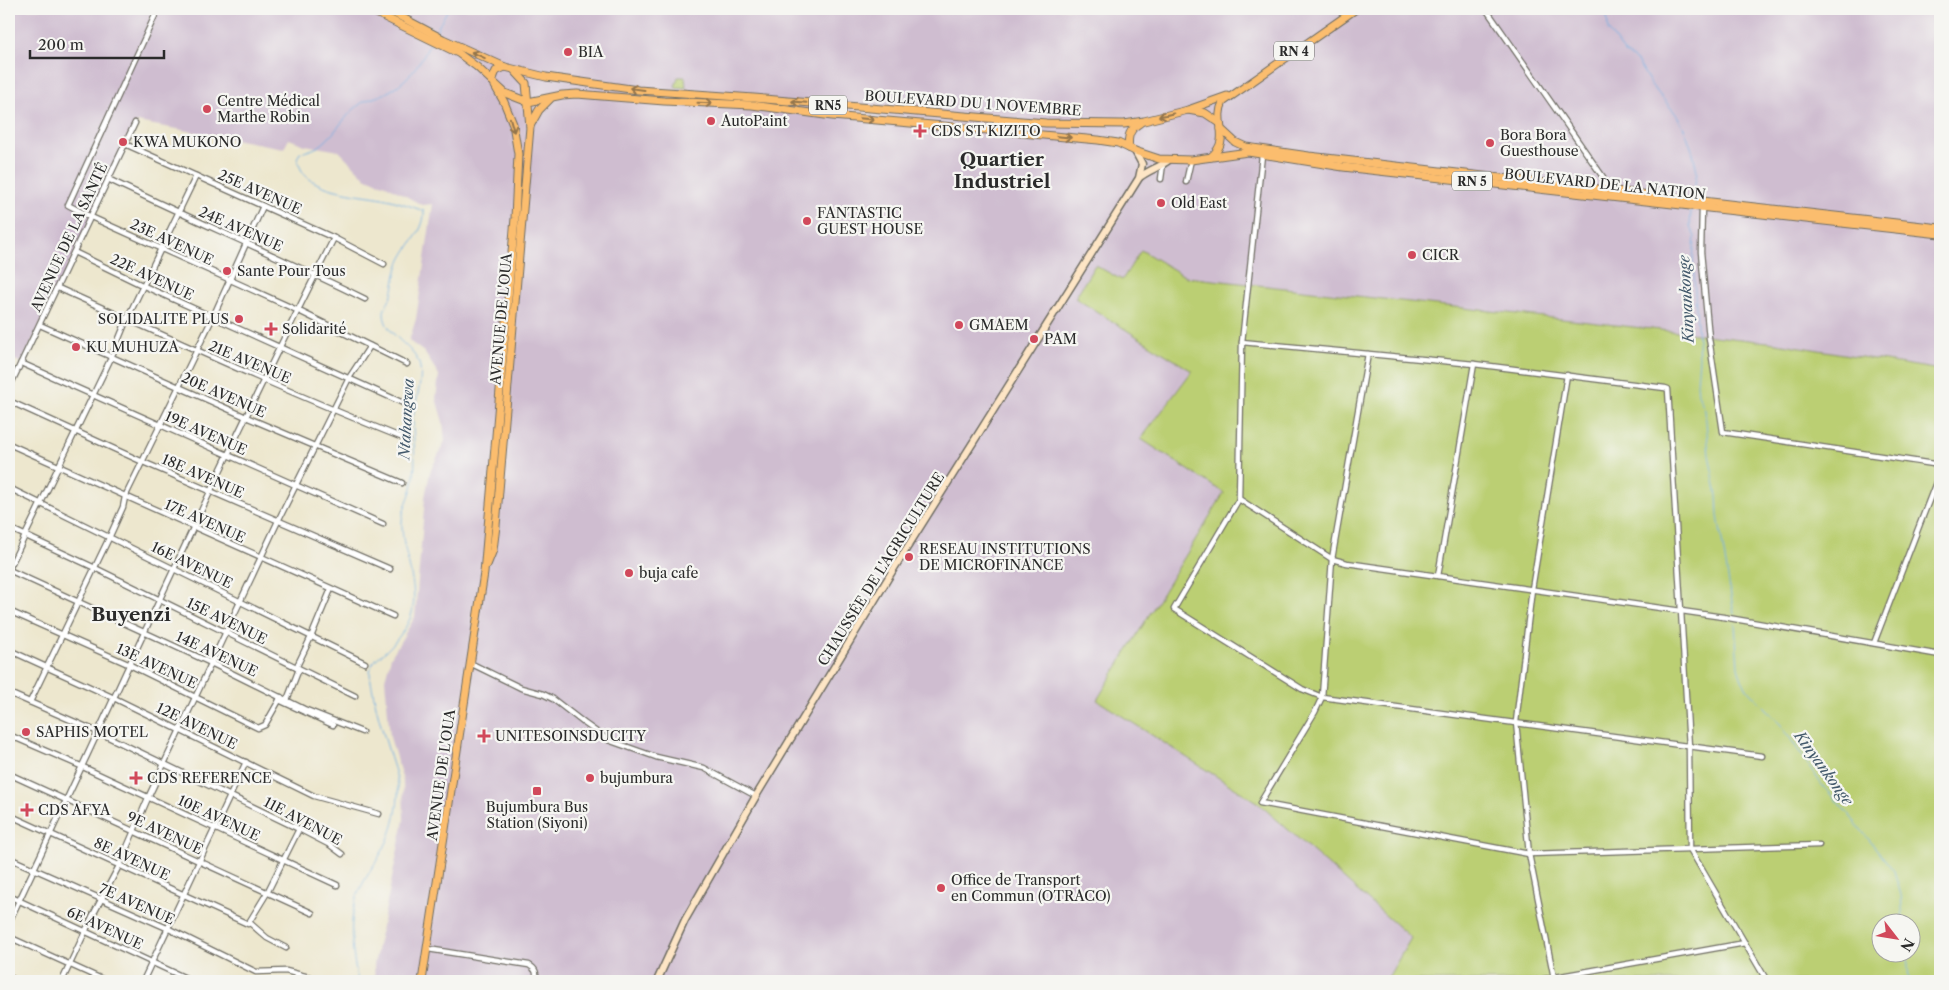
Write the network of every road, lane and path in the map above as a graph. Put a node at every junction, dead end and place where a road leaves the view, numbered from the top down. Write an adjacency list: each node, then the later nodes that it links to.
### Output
1 (158, 9): 38 (street, 23E AVENUE)
2 (368, 9): 6 (main road, RN5)
3 (386, 9): 6 (main road, RN5)
4 (1356, 9): 12 (main road, RN 4)
5 (1486, 9): 34 (street)
6 (421, 32): 7 (main road, BOULEVARD DU 1 NOVEMBRE / RN5)
7 (442, 42): 8 (main road, BOULEVARD DU 1 NOVEMBRE / RN5, one-way to 7); 10 (main road, BOULEVARD DU 1 NOVEMBRE / RN5)
8 (505, 67): 9 (main road, BOULEVARD DU 1 NOVEMBRE / RN5); 10 (main road)
9 (514, 71): 11 (main road, BOULEVARD DU 1 NOVEMBRE / RN5, one-way to 9); 15 (main road, AVENUE DE L'OUA)
10 (492, 81): 15 (main road, BOULEVARD DU 1 NOVEMBRE / RN5); 93 (main road, AVENUE DE L'OUA, one-way to 93)
11 (664, 92): 14 (main road); 17 (main road, BOULEVARD DU 1 NOVEMBRE / RN5, one-way to 11)
12 (1233, 94): 16 (main road, RN 4); 21 (main road, RN 4)
13 (552, 97): 14 (main road, BOULEVARD DU 1 NOVEMBRE / RN5); 15 (main road, BOULEVARD DU 1 NOVEMBRE / RN5); 22 (main road)
14 (664, 101): 20 (main road, BOULEVARD DU 1 NOVEMBRE / RN5, one-way to 20)
15 (528, 102): 22 (main road, AVENUE DE L'OUA)
16 (1188, 110): 18 (main road, BOULEVARD DU 1 NOVEMBRE / RN5, one-way to 18); 21 (main road)
17 (938, 114): 18 (main road, BOULEVARD DU 1 NOVEMBRE / RN5); 20 (main road)
18 (1144, 121): 24 (main road)
19 (135, 122): 23 (street, AVENUE DE LA SANTÉ)
20 (937, 126): 24 (main road, BOULEVARD DU 1 NOVEMBRE / RN5, one-way to 24)
21 (1220, 126): 25 (main road, BOULEVARD DE LA NATION); 26 (main road)
22 (530, 127): 93 (main road, AVENUE DE L'OUA)
23 (125, 144): 29 (street, 25E AVENUE); 31 (street, AVENUE DE LA SANTÉ)
24 (1132, 149): 28 (main road, BOULEVARD DU 1 NOVEMBRE / RN5); 30 (street)
25 (1259, 153): 26 (main road, BOULEVARD DE LA NATION / RN5); 34 (main road, BOULEVARD DE LA NATION / RN 5); 55 (street)
26 (1211, 157): 27 (main road, BOULEVARD DU 1 NOVEMBRE / RN5)
27 (1191, 160): 28 (main road, BOULEVARD DU 1 NOVEMBRE / RN5); 33 (street)
28 (1166, 162): 30 (street, CHAUSSÉE DE L'AGRICULTURE); 32 (street)
29 (196, 176): 36 (street, 25E AVENUE); 37 (street)
30 (1139, 178): 147 (street, CHAUSSÉE DE L'AGRICULTURE)
31 (108, 179): 37 (street, 24E AVENUE); 38 (street, AVENUE DE LA SANTÉ)
32 (1161, 179)
33 (1186, 182)
34 (1606, 193): 35 (main road, BOULEVARD DE LA NATION / RN 5)
35 (1699, 205): 39 (main road, BOULEVARD DE LA NATION / RN 5); 40 (main road, BOULEVARD DE LA NATION / RN 5); 81 (street)
36 (263, 206): 41 (street, 25E AVENUE); 42 (street)
37 (177, 212): 42 (street, 24E AVENUE); 43 (street)
38 (91, 217): 43 (street, 23E AVENUE); 44 (street, AVENUE DE LA SANTÉ)
39 (1940, 228)
40 (1940, 234)
41 (334, 238): 45 (street, 25E AVENUE); 46 (street)
42 (246, 243): 46 (street, 24E AVENUE); 47 (street)
43 (161, 248): 47 (street, 23E AVENUE); 48 (street)
44 (74, 252): 48 (street, 22E AVENUE); 49 (street, AVENUE DE LA SANTÉ)
45 (384, 264)
46 (316, 274): 50 (street, 24E AVENUE); 51 (street)
47 (230, 280): 51 (street, 23E AVENUE); 52 (street)
48 (144, 286): 52 (street, 22E AVENUE); 53 (street)
49 (58, 288): 53 (street, 21E AVENUE); 54 (street, AVENUE DE LA SANTÉ)
50 (365, 299)
51 (299, 311): 56 (street, 23E AVENUE); 57 (street)
52 (213, 317): 57 (street, 22E AVENUE); 58 (street)
53 (127, 319): 58 (street, 21E AVENUE); 60 (street)
54 (40, 325): 60 (street, 20E AVENUE); 61 (street, AVENUE DE LA SANTÉ)
55 (1242, 342): 59 (street); 89 (street)
56 (370, 346): 62 (street, 23E AVENUE); 65 (street)
57 (281, 347): 65 (street, 22E AVENUE); 66 (street)
58 (196, 351): 66 (street, 21E AVENUE); 67 (street)
59 (1368, 354): 63 (street); 99 (street)
60 (111, 358): 67 (street, 20E AVENUE); 69 (street)
61 (20, 363): 68 (street, AVENUE DE LA SANTÉ); 69 (street, 19E AVENUE)
62 (407, 364)
63 (1474, 364): 64 (street); 104 (street)
64 (1567, 375): 106 (street); 111 (street)
65 (349, 378): 71 (street, 22E AVENUE); 72 (street)
66 (265, 380): 72 (street, 21E AVENUE); 73 (street)
67 (178, 387): 73 (street, 20E AVENUE); 74 (street)
68 (9, 388)
69 (93, 394): 74 (street, 19E AVENUE); 75 (street)
70 (9, 400): 75 (street, 18E AVENUE)
71 (412, 407)
72 (333, 410): 76 (street, 21E AVENUE); 78 (street)
73 (246, 417): 78 (street, 20E AVENUE); 79 (street)
74 (160, 425): 79 (street, 19E AVENUE); 80 (street)
75 (76, 430): 80 (street, 18E AVENUE); 82 (street)
76 (408, 440)
77 (9, 444): 82 (street, 17E AVENUE)
78 (316, 446): 84 (street, 20E AVENUE); 85 (street)
79 (228, 454): 85 (street, 19E AVENUE); 87 (street)
80 (143, 462): 87 (street, 18E AVENUE); 88 (street)
81 (1940, 465)
82 (58, 466): 88 (street, 17E AVENUE); 90 (street)
83 (1940, 472): 117 (street)
84 (402, 483)
85 (296, 485): 91 (street); 92 (street, 19E AVENUE)
86 (9, 488): 90 (street, 16E AVENUE)
87 (210, 491): 91 (street, 18E AVENUE); 95 (street)
88 (125, 497): 95 (street, 17E AVENUE); 97 (street)
89 (1239, 499): 99 (street); 129 (street)
90 (40, 503): 96 (street); 97 (street, 16E AVENUE)
91 (278, 521): 98 (street); 102 (street, 18E AVENUE)
92 (383, 524)
93 (492, 526): 122 (main road, AVENUE DE L'OUA)
94 (9, 528): 96 (street, 15E AVENUE)
95 (193, 528): 98 (street, 17E AVENUE); 101 (street)
96 (24, 535): 100 (street, 15E AVENUE); 103 (street)
97 (110, 538): 100 (street); 101 (street, 16E AVENUE)
98 (261, 558): 105 (street, 17E AVENUE); 108 (street)
99 (1332, 559): 104 (street); 129 (street)
100 (94, 568): 107 (street, 15E AVENUE); 109 (street)
101 (174, 568): 107 (street); 108 (street, 16E AVENUE)
102 (390, 569)
103 (9, 570): 109 (street, 14E AVENUE)
104 (1438, 576): 106 (street)
105 (331, 589): 112 (street, 17E AVENUE); 116 (street)
106 (1532, 590): 111 (street); 134 (street)
107 (159, 600): 113 (street); 114 (street, 15E AVENUE)
108 (240, 601): 114 (street); 116 (street, 16E AVENUE)
109 (79, 602): 113 (street, 14E AVENUE); 115 (street)
110 (9, 611): 115 (street, 13E AVENUE)
111 (1681, 611): 117 (street); 140 (street)
112 (393, 616)
113 (143, 632): 120 (street, 14E AVENUE); 123 (street)
114 (225, 633): 120 (street); 125 (street, 15E AVENUE)
115 (62, 635): 123 (street, 13E AVENUE); 124 (street)
116 (311, 636): 121 (street, 16E AVENUE); 125 (street)
117 (1874, 643): 119 (street)
118 (9, 650): 124 (street, 12E AVENUE)
119 (1940, 655)
120 (211, 663): 127 (street); 131 (street, 14E AVENUE)
121 (365, 663)
122 (470, 663): 147 (street); 179 (main road, AVENUE DE L'OUA)
123 (128, 664): 127 (street, 13E AVENUE); 130 (street)
124 (46, 667): 130 (street, 12E AVENUE); 133 (street)
125 (297, 669): 128 (street, 15E AVENUE); 132 (street)
126 (9, 693): 133 (street, 11E AVENUE)
127 (196, 696): 131 (street, 13E AVENUE); 136 (street)
128 (355, 696)
129 (1322, 696): 134 (street); 159 (street)
130 (114, 698): 136 (street, 12E AVENUE); 137 (street)
131 (280, 699): 132 (street, 14E AVENUE); 135 (street)
132 (287, 700): 138 (street, 14E AVENUE)
133 (30, 702): 137 (street, 11E AVENUE)
134 (1516, 722): 140 (street); 159 (street)
135 (333, 725)
136 (180, 730): 142 (street, 12E AVENUE); 143 (street)
137 (98, 732): 143 (street, 11E AVENUE); 144 (street)
138 (362, 732)
139 (9, 735): 144 (street, 10E AVENUE)
140 (1689, 748): 141 (street); 157 (street)
141 (1762, 756)
142 (246, 762): 146 (street); 150 (street, 12E AVENUE)
143 (164, 764): 146 (street, 11E AVENUE); 148 (street)
144 (83, 767): 148 (street, 10E AVENUE); 149 (street)
145 (9, 774): 149 (street, 9E AVENUE)
146 (230, 796): 152 (street, 11E AVENUE); 153 (street)
147 (756, 796): 192 (street, CHAUSSÉE DE L'AGRICULTURE)
148 (148, 798): 153 (street, 10E AVENUE); 154 (street)
149 (65, 800): 154 (street, 9E AVENUE); 155 (street)
150 (379, 814)
151 (9, 815): 155 (street, 8E AVENUE)
152 (299, 828): 158 (street, 11E AVENUE); 161 (street)
153 (215, 830): 161 (street, 10E AVENUE); 162 (street)
154 (134, 831): 162 (street, 9E AVENUE); 163 (street)
155 (50, 833): 163 (street, 8E AVENUE); 164 (street)
156 (1819, 845): 157 (street)
157 (1690, 849): 159 (street); 177 (street)
158 (342, 854)
159 (1528, 854): 183 (street)
160 (9, 858): 164 (street, 7E AVENUE)
161 (283, 861): 165 (street, 10E AVENUE); 166 (street)
162 (200, 862): 166 (street, 9E AVENUE); 168 (street)
163 (119, 866): 168 (street, 8E AVENUE); 170 (street)
164 (34, 868): 169 (street); 170 (street, 7E AVENUE)
165 (337, 885)
166 (267, 893): 171 (street, 9E AVENUE); 173 (street)
167 (9, 896): 169 (street, 6E AVENUE)
168 (184, 896): 173 (street, 8E AVENUE); 174 (street)
169 (19, 900): 172 (street); 175 (street, 6E AVENUE)
170 (100, 900): 174 (street, 7E AVENUE); 175 (street)
171 (312, 913)
172 (9, 922)
173 (248, 923): 178 (street, 8E AVENUE)
174 (169, 929): 180 (street); 189 (street, 7E AVENUE)
175 (85, 931): 180 (street, 6E AVENUE); 181 (street)
176 (9, 937): 181 (street)
177 (1745, 944): 183 (street); 194 (street)
178 (286, 948)
179 (428, 949): 190 (main road, AVENUE DE L'OUA); 191 (street)
180 (153, 962): 187 (street); 188 (street, 6E AVENUE)
181 (70, 965): 185 (street); 186 (street)
182 (9, 977): 184 (street)
183 (1554, 978): 193 (street)
184 (17, 981)
185 (62, 981)
186 (106, 981)
187 (143, 981)
188 (192, 981)
189 (324, 981)
190 (422, 981)
191 (536, 981)
192 (657, 981)
193 (1533, 981)
194 (1767, 981)

